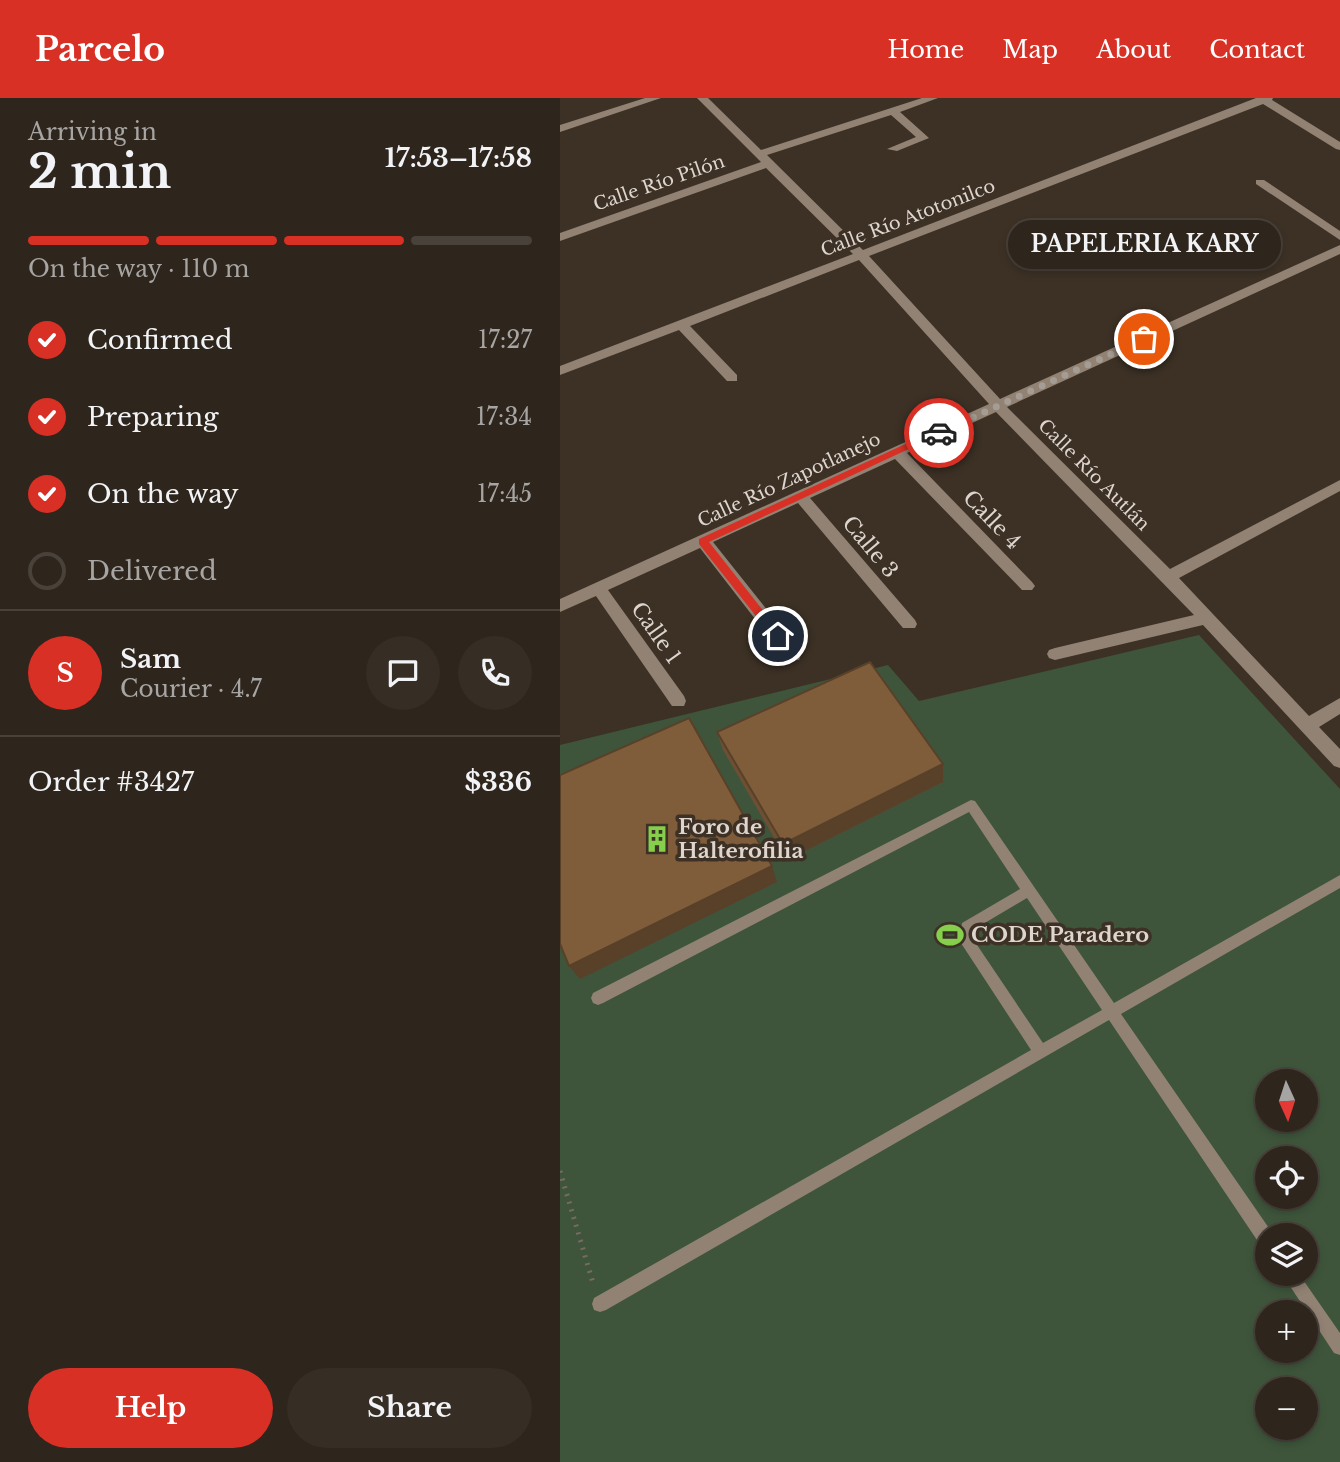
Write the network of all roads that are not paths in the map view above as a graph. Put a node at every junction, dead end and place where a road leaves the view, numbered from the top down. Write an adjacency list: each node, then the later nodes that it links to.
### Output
1 (656, 98): 6 (street)
2 (702, 98): 9 (street, Calle Río Autlán)
3 (933, 98): 5 (street, Calle Río Pilón)
4 (1264, 99): 7 (street); 14 (street, Calle Río Atotonilco)
5 (892, 111): 8 (street); 9 (street, Calle Río Pilón)
6 (560, 130)
7 (1340, 147)
8 (892, 149)
9 (764, 158): 12 (street, Calle Río Pilón); 14 (street, Calle Río Autlán)
10 (1260, 182): 11 (street)
11 (1340, 236)
12 (560, 237)
13 (1340, 249): 18 (street, Calle Río Zapotlanejo)
14 (861, 255): 15 (street, Calle Río Atotonilco); 18 (street, Calle Río Autlán)
15 (681, 324): 16 (street, Calle Río Atotonilco); 17 (street)
16 (560, 371)
17 (732, 378)
18 (998, 406): 19 (street, Calle Río Zapotlanejo); 23 (street, Calle Río Autlán)
19 (897, 452): 21 (street, Calle Río Zapotlanejo); 24 (street, Calle 4)
20 (1340, 485): 23 (street)
21 (800, 496): 22 (street, Calle Río Zapotlanejo); 28 (street, Calle 3)
22 (703, 541): 25 (street, Calle Río Zapotlanejo); 30 (street)
23 (1168, 577): 27 (street, Calle Río Autlán)
24 (1027, 586)
25 (599, 589): 26 (street, Calle Río Zapotlanejo); 31 (street, Calle 1)
26 (560, 606)
27 (1207, 618): 29 (street); 33 (street, Calle Río Autlán)
28 (909, 624)
29 (1055, 654)
30 (793, 655)
31 (678, 701)
32 (1340, 705): 33 (street)
33 (1307, 726): 34 (street, Calle Río Autlán)
34 (1340, 761)
35 (1340, 881): 38 (lane)
36 (1028, 891): 37 (lane); 38 (lane); 39 (lane)
37 (598, 998)
38 (1111, 1012): 39 (lane); 40 (lane)
39 (1040, 1052): 42 (lane)
40 (1255, 1223)
41 (1298, 1286): 43 (lane)
42 (600, 1304)
43 (1340, 1347)

